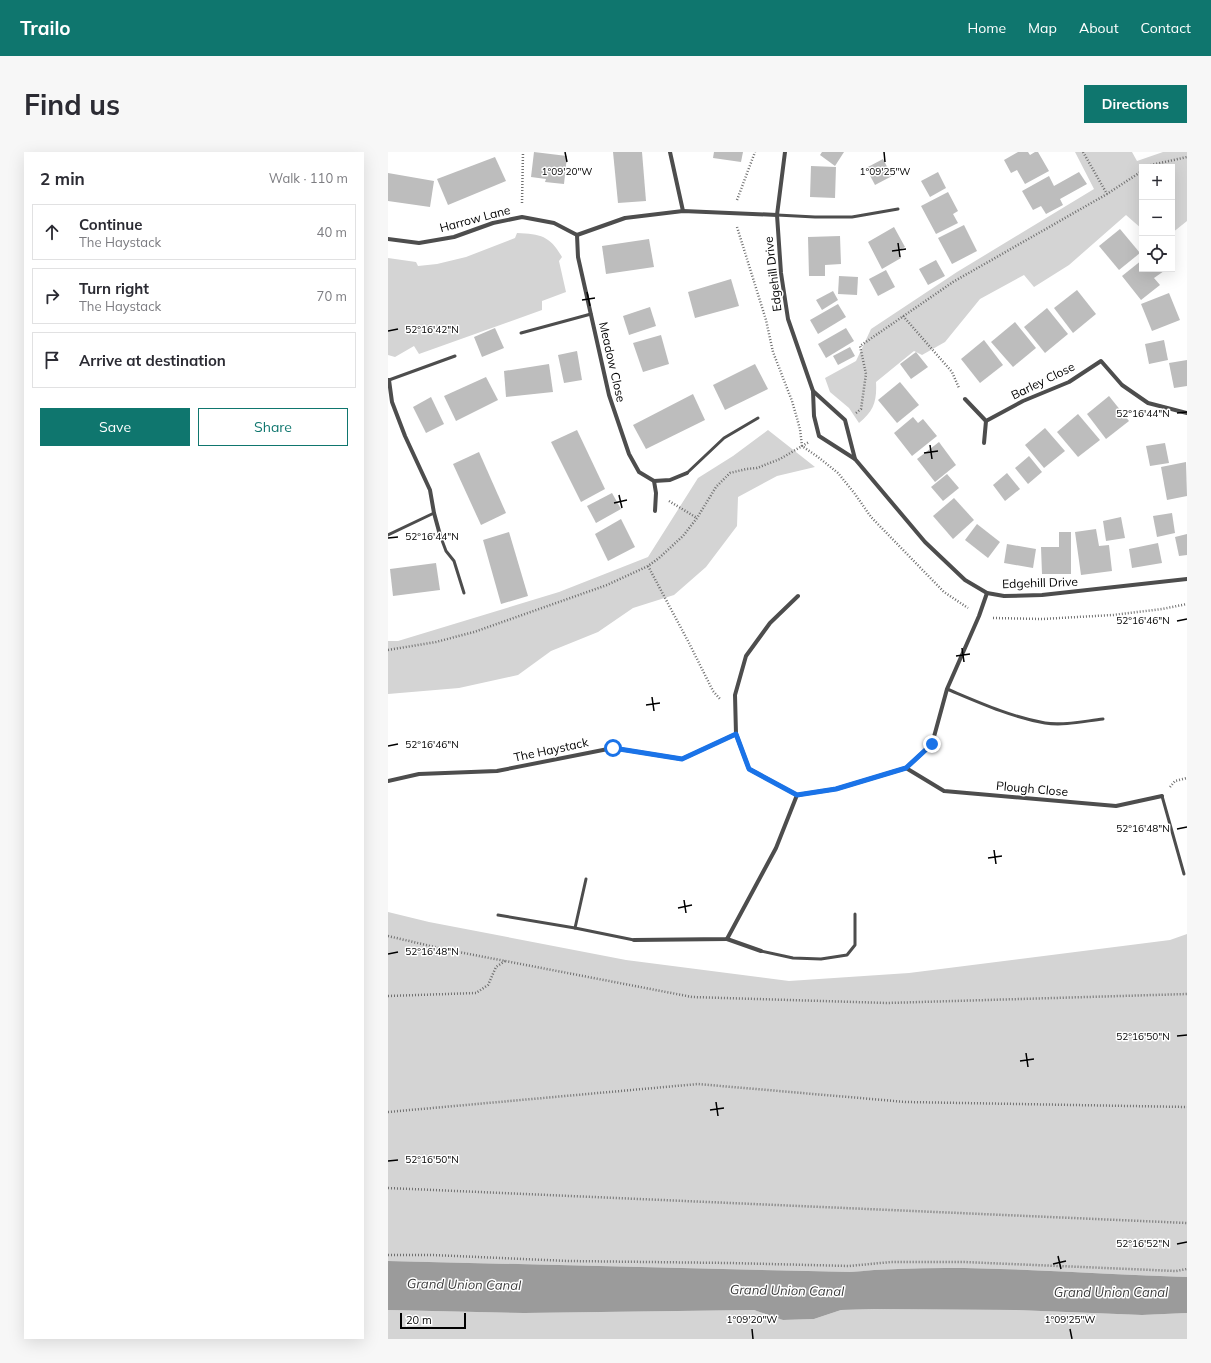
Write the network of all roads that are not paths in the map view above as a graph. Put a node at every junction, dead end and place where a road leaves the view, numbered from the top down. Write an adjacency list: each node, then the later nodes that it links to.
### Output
1 (670, 152): 4 (street)
2 (785, 152): 5 (street, Edgehill Drive)
3 (898, 209): 5 (lane)
4 (683, 211): 5 (street); 6 (street)
5 (777, 215): 12 (street, Edgehill Drive)
6 (577, 235): 7 (street, Harrow Lane); 8 (street, Meadow Close)
7 (388, 239)
8 (591, 314): 9 (lane); 20 (street, Meadow Close)
9 (521, 333)
10 (455, 356): 11 (lane)
11 (389, 380): 22 (street)
12 (813, 391): 18 (street, Edgehill Drive); 18 (street, Edgehill Drive)
13 (965, 399): 16 (street)
14 (1187, 413): 16 (street, Barley Close)
15 (758, 418): 19 (lane)
16 (986, 421): 17 (street)
17 (984, 443)
18 (856, 459): 27 (street, Edgehill Drive)
19 (687, 473): 20 (street)
20 (654, 481): 21 (street)
21 (655, 511)
22 (434, 513): 23 (lane); 24 (street)
23 (388, 535)
24 (440, 535): 26 (lane)
25 (1187, 579): 27 (street, Edgehill Drive)
26 (464, 593)
27 (987, 593): 29 (street)
28 (798, 596): 31 (street)
29 (947, 689): 30 (lane); 32 (street)
30 (1103, 719)
31 (736, 734): 33 (street, The Haystack); 34 (street)
32 (906, 768): 34 (street); 35 (street, Plough Close)
33 (388, 781)
34 (797, 795): 41 (street)
35 (1162, 796): 36 (lane)
36 (1184, 874)
37 (586, 879): 40 (lane)
38 (855, 914): 43 (lane)
39 (498, 915): 40 (lane)
40 (575, 928): 42 (lane)
41 (727, 939): 42 (street); 43 (street)
42 (634, 940)
43 (761, 951)

